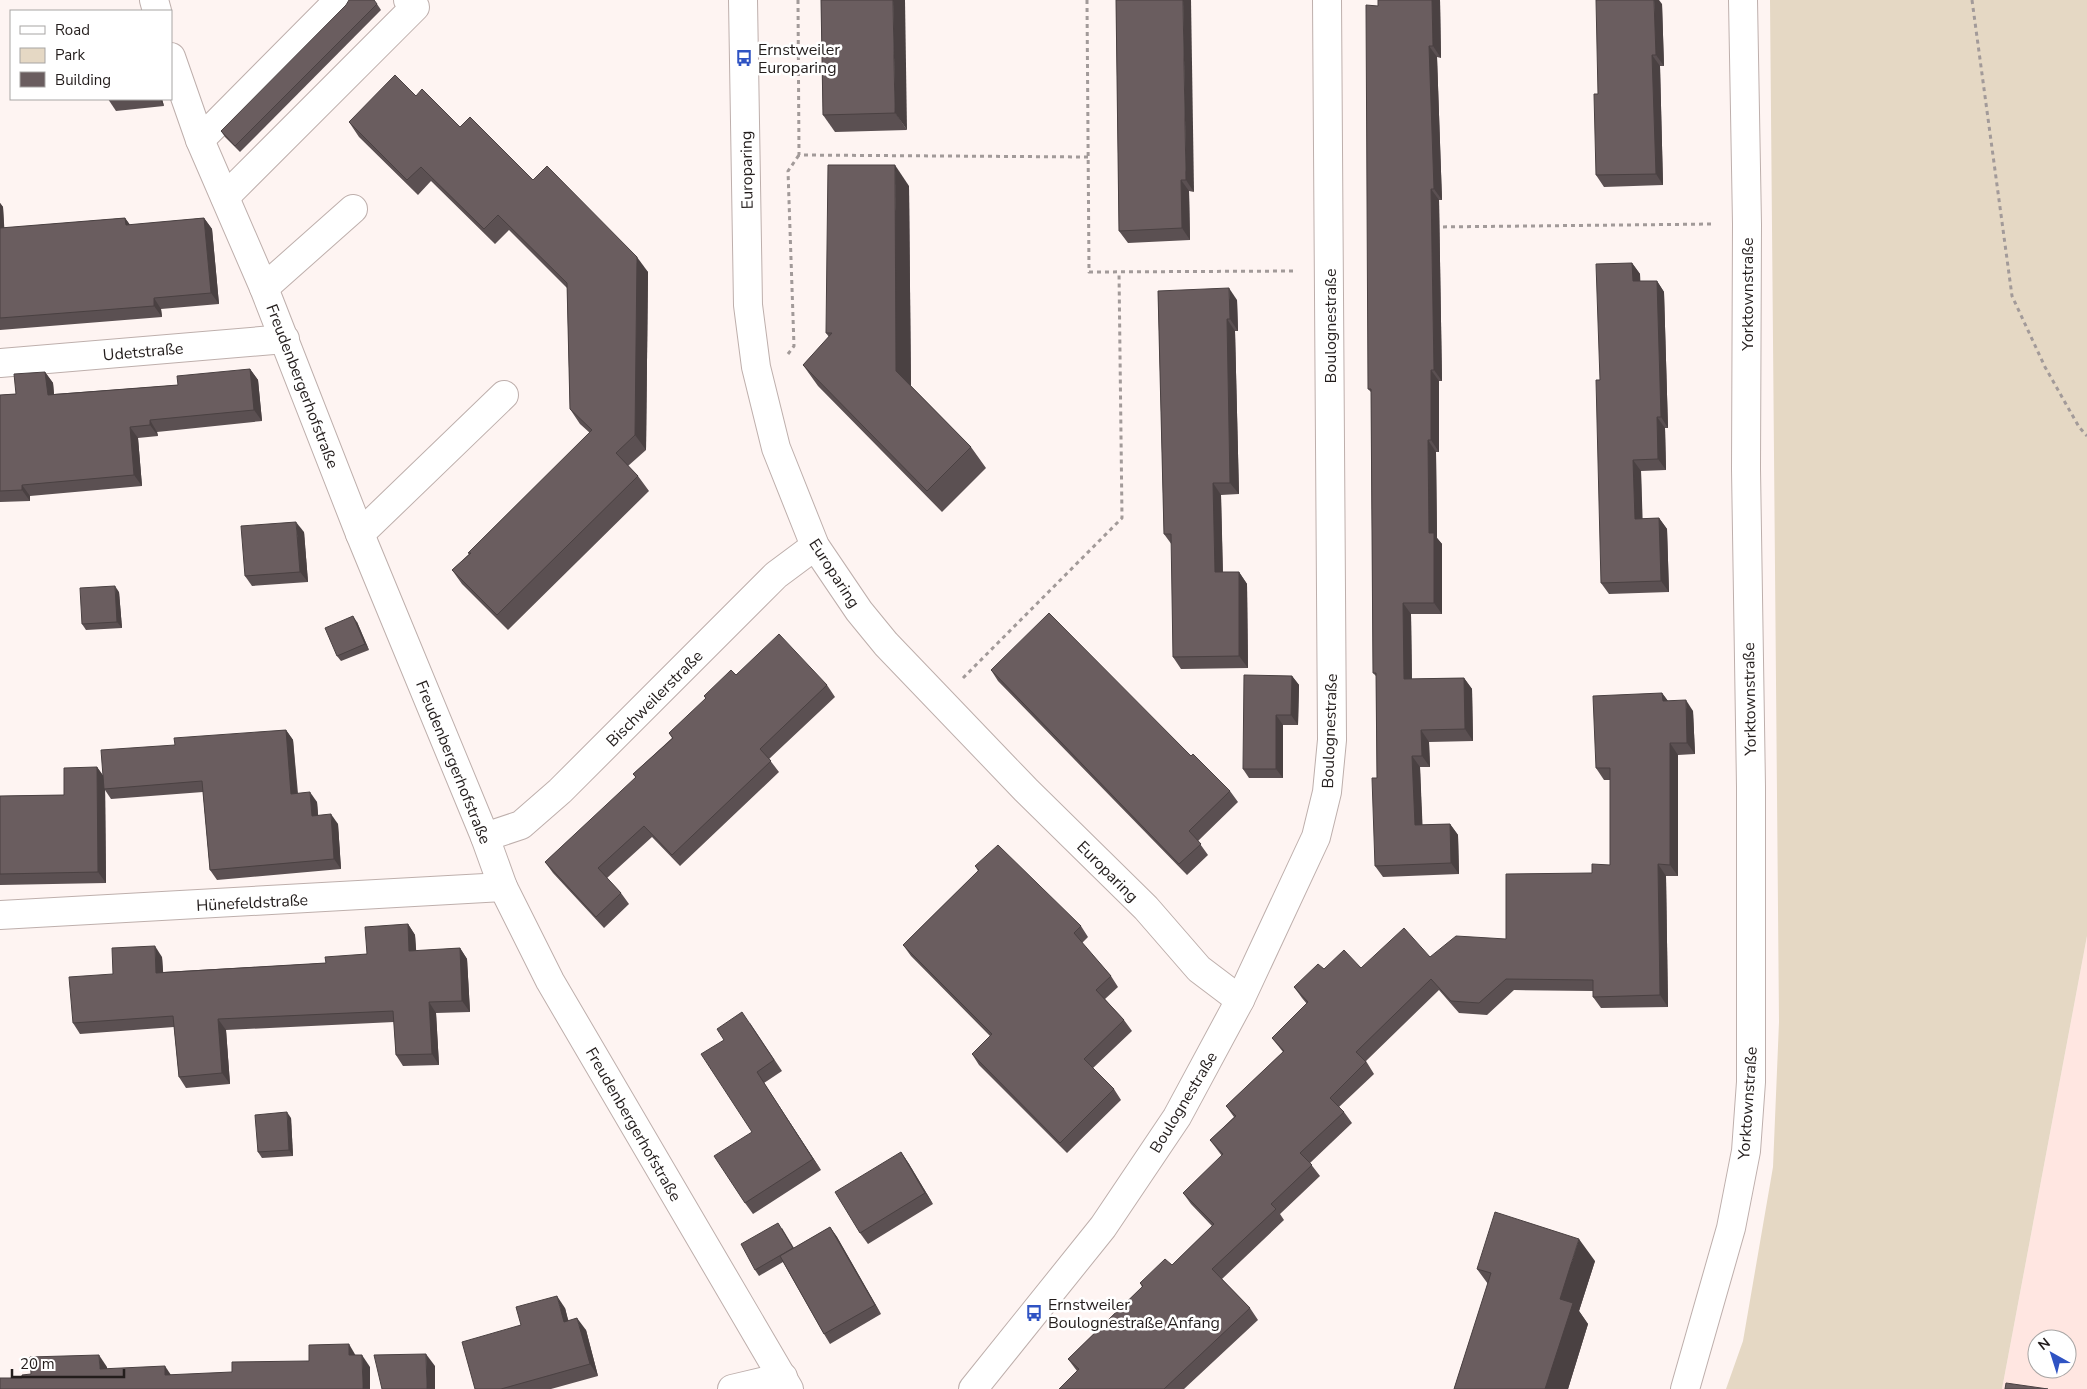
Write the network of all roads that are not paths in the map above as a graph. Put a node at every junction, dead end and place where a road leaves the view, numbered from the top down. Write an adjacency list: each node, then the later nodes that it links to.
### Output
1 (339, 0): 7 (street)
2 (408, 0): 8 (street)
3 (743, 0): 15 (street, Europaring)
4 (1328, 0): 19 (street, Boulognestraße)
5 (1743, 0): 23 (street, Yorktownstraße)
6 (172, 60): 7 (street, Freudenbergerhofstraße)
7 (200, 140): 8 (street, Freudenbergerhofstraße)
8 (225, 197): 10 (street, Freudenbergerhofstraße)
9 (353, 209): 10 (street)
10 (264, 288): 11 (street, Freudenbergerhofstraße)
11 (285, 339): 12 (street, Udetstraße); 14 (street, Freudenbergerhofstraße)
12 (0, 363)
13 (504, 395): 14 (street)
14 (360, 534): 16 (street, Freudenbergerhofstraße)
15 (815, 546): 16 (street, Bischweilerstraße); 19 (street, Europaring)
16 (485, 837): 17 (street, Freudenbergerhofstraße)
17 (503, 887): 18 (street, Hünefeldstraße); 20 (street, Freudenbergerhofstraße)
18 (0, 916)
19 (1240, 1000): 22 (street, Boulognestraße)
20 (786, 1383): 21 (street)
21 (732, 1389)
22 (973, 1389)
23 (1685, 1389)

